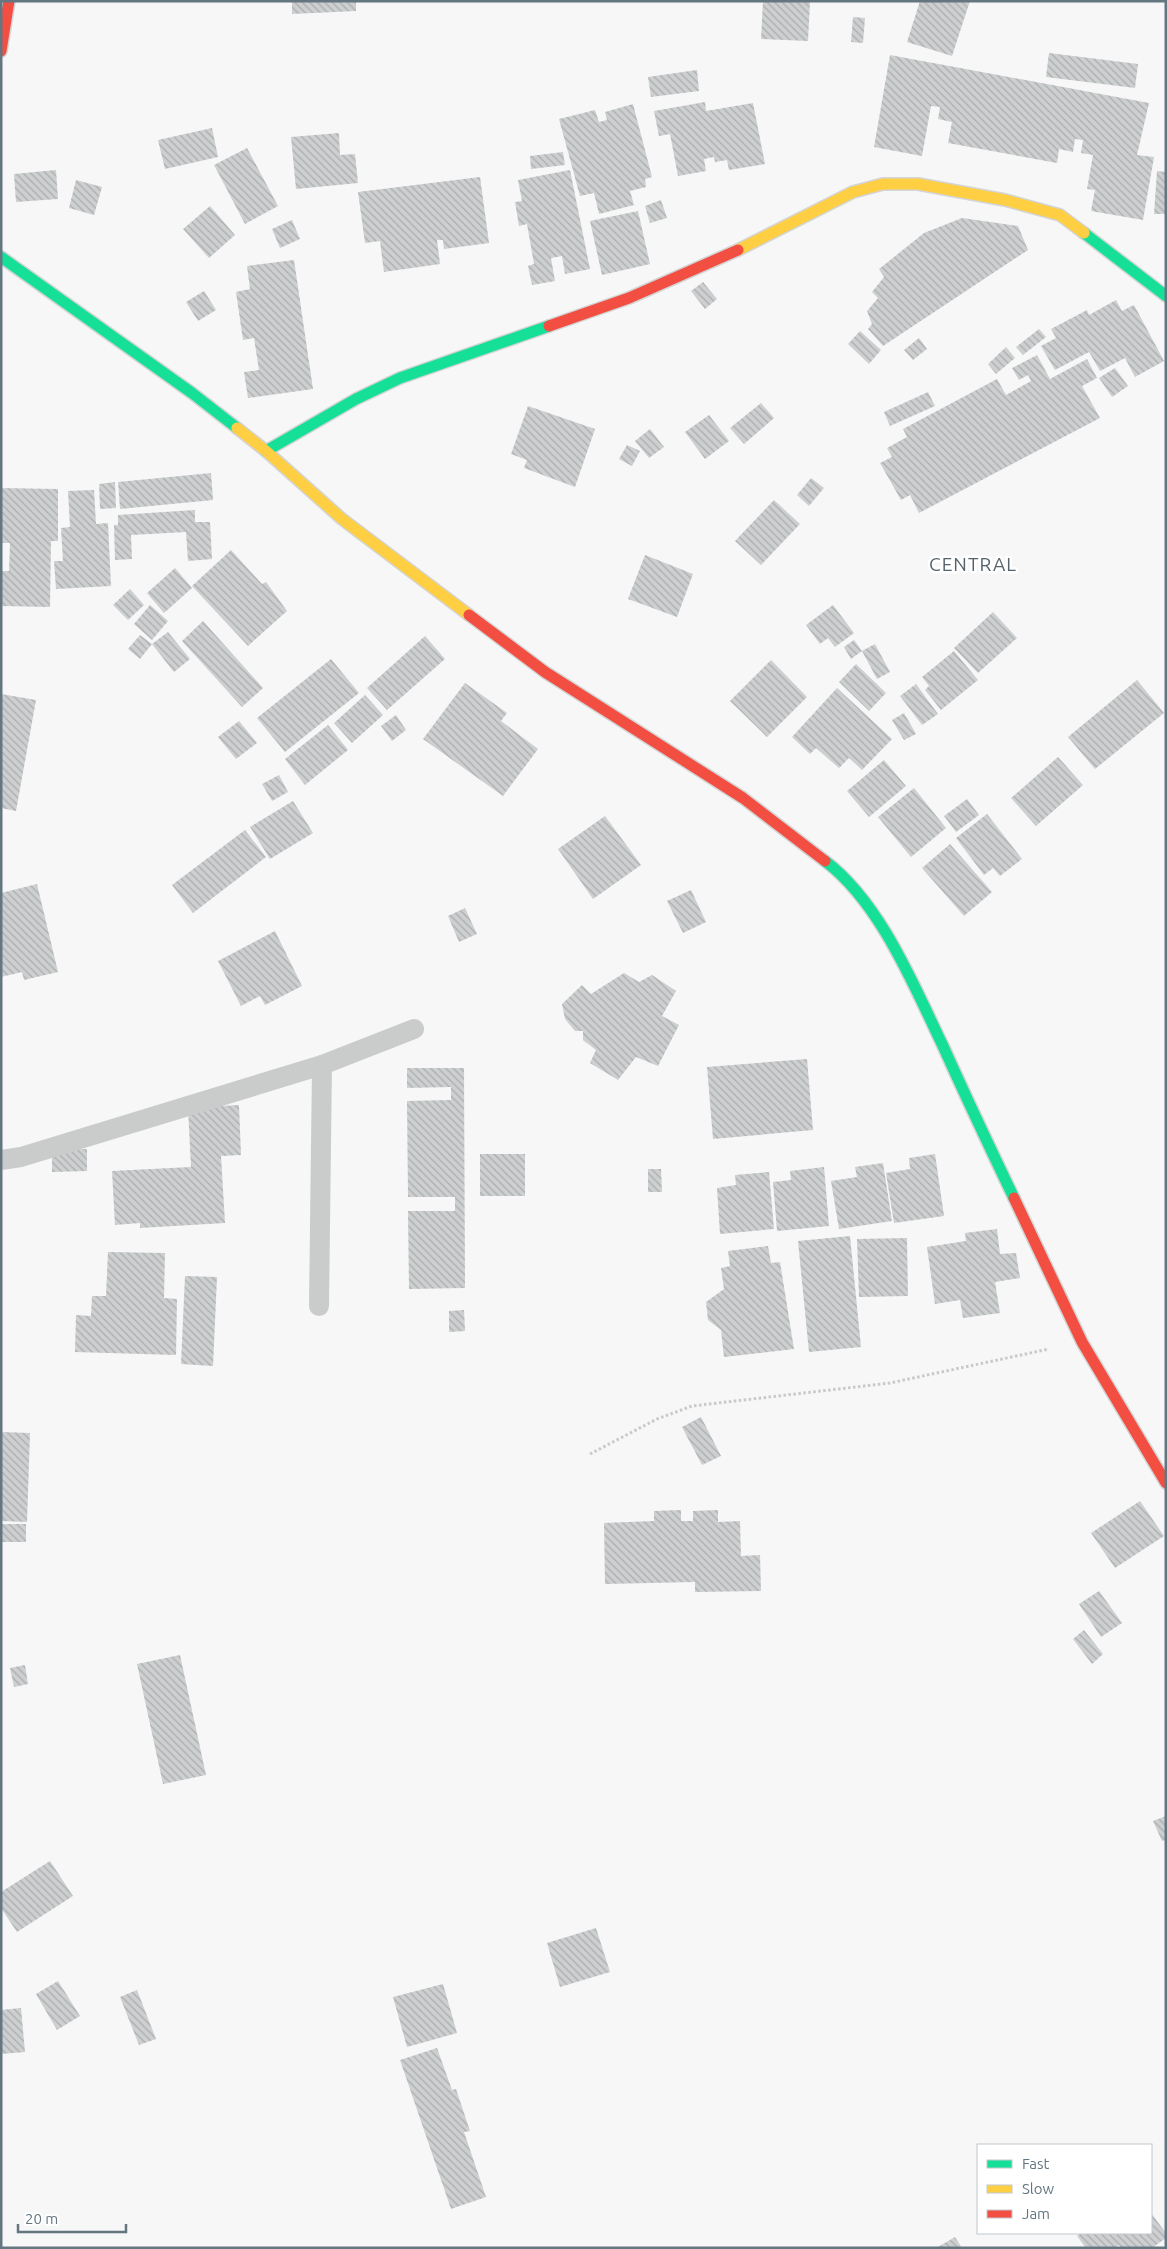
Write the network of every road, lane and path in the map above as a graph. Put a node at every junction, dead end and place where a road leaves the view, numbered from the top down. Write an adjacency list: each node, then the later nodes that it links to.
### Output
1 (9, 1): 2 (street)
2 (1, 50)
3 (1, 257): 5 (street)
4 (1166, 296): 5 (street)
5 (266, 451): 10 (street)
6 (414, 1029): 7 (lane)
7 (322, 1065): 8 (lane); 9 (lane)
8 (1, 1160)
9 (319, 1306)
10 (1082, 1342): 11 (path); 12 (street)
11 (590, 1454)
12 (1166, 1483)

